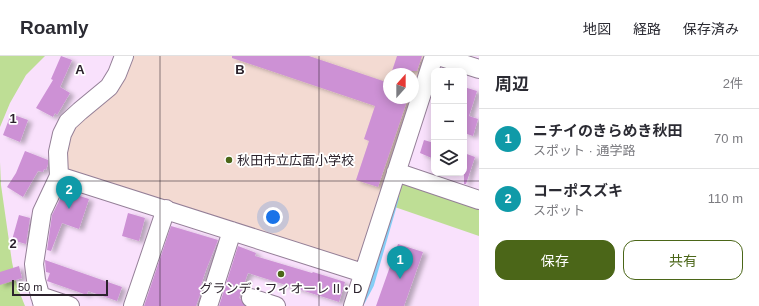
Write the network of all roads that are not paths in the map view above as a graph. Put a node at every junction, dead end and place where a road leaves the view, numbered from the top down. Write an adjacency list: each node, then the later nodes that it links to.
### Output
1 (124, 56): 6 (street)
2 (434, 56): 5 (street)
3 (438, 56): 4 (street)
4 (479, 70)
5 (396, 172): 7 (street); 10 (street)
6 (59, 176): 8 (street); 12 (street)
7 (479, 200)
8 (166, 209): 9 (street); 14 (street)
9 (232, 231): 10 (street); 15 (street)
10 (362, 279): 17 (street)
11 (251, 298): 16 (street)
12 (42, 301): 13 (street)
13 (70, 306)
14 (133, 306)
15 (208, 306)
16 (276, 306)
17 (353, 306)

